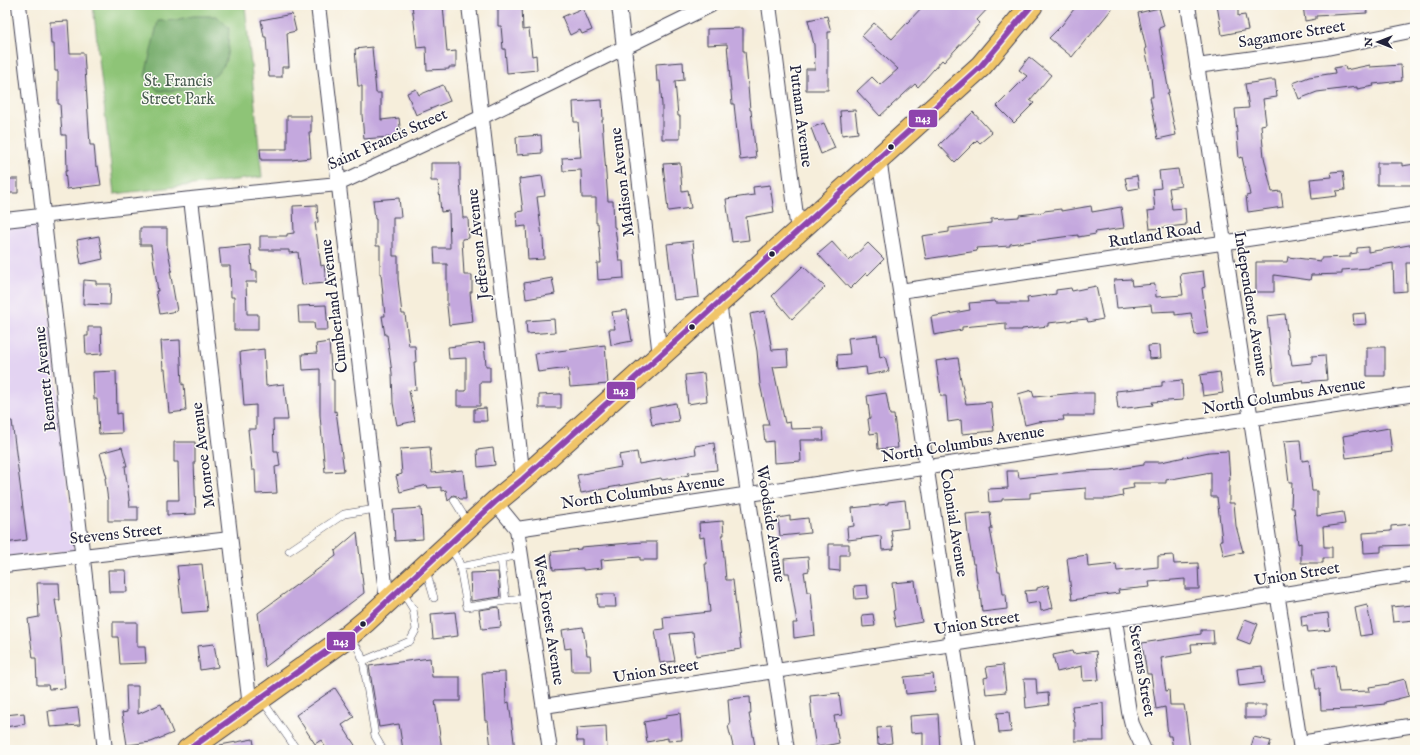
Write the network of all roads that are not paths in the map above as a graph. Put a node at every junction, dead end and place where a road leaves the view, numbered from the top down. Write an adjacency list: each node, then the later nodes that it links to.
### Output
1 (20, 5): 17 (street, Bennett Avenue)
2 (318, 5): 14 (street, Cumberland Avenue)
3 (469, 5): 12 (street, Jefferson Avenue)
4 (619, 5): 10 (street, Madison Avenue)
5 (711, 5): 10 (street, Saint Francis Street)
6 (769, 5): 19 (street, Putnam Avenue)
7 (1188, 5): 11 (street, Independence Avenue)
8 (1029, 6): 13 (main road)
9 (1415, 30): 11 (street, Sagamore Street)
10 (624, 49): 12 (street, Saint Francis Street); 23 (street, Madison Avenue)
11 (1197, 66): 20 (street, Independence Avenue)
12 (482, 117): 14 (street, Saint Francis Street); 27 (street, Jefferson Avenue)
13 (879, 159): 19 (main road); 21 (street, Colonial Avenue)
14 (338, 184): 15 (street, Saint Francis Street); 31 (street, Cumberland Avenue)
15 (192, 199): 17 (street, Saint Francis Street); 34 (street, Monroe Avenue)
16 (1415, 214): 20 (street, Rutland Road)
17 (44, 216): 18 (street, Saint Francis Street); 38 (street, Bennett Avenue)
18 (5, 220)
19 (798, 231): 22 (main road)
20 (1224, 242): 21 (street, Rutland Road); 25 (street, Independence Avenue)
21 (900, 291): 26 (street, Colonial Avenue)
22 (719, 303): 23 (main road); 28 (street, Woodside Avenue)
23 (660, 356): 27 (main road)
24 (1415, 394): 25 (street, North Columbus Avenue)
25 (1250, 419): 26 (street, North Columbus Avenue); 45 (street, Independence Avenue)
26 (927, 468): 28 (street, North Columbus Avenue); 51 (street, Colonial Avenue)
27 (523, 479): 30 (main road)
28 (748, 495): 33 (street, North Columbus Avenue); 53 (street, Woodside Avenue)
29 (454, 500): 32 (lane)
30 (495, 502): 32 (main road); 33 (street)
31 (376, 509): 36 (lane); 44 (street, Cumberland Avenue)
32 (470, 525): 35 (main road)
33 (517, 529): 37 (street, West Forest Avenue)
34 (230, 539): 38 (street, Stevens Street); 54 (street, Monroe Avenue)
35 (449, 545): 41 (lane); 42 (main road)
36 (289, 551)
37 (521, 555): 39 (lane); 47 (street, West Forest Avenue)
38 (82, 556): 40 (street, Stevens Street); 59 (street, Bennett Avenue)
39 (501, 559): 41 (lane); 48 (lane)
40 (5, 565)
41 (460, 567): 48 (lane)
42 (425, 568): 44 (main road); 46 (lane)
43 (1415, 574): 45 (street, Union Street)
44 (394, 596): 50 (main road); 52 (lane)
45 (1277, 596): 49 (street, Union Street); 57 (street, Independence Avenue)
46 (434, 598)
47 (527, 598): 48 (lane); 55 (street, West Forest Avenue)
48 (506, 601)
49 (1115, 620): 51 (street, Union Street); 65 (street, Stevens Street)
50 (350, 635): 52 (lane); 54 (main road)
51 (954, 644): 53 (street, Union Street); 64 (street, Colonial Avenue)
52 (363, 661): 61 (lane)
53 (775, 671): 55 (street, Union Street); 63 (street, Woodside Avenue)
54 (255, 703): 58 (main road); 60 (lane)
55 (544, 706): 62 (street, West Forest Avenue)
56 (1415, 725): 57 (street)
57 (1300, 747)
58 (192, 749)
59 (105, 750)
60 (297, 750)
61 (383, 750)
62 (550, 750)
63 (787, 750)
64 (969, 750)
65 (1144, 750)

